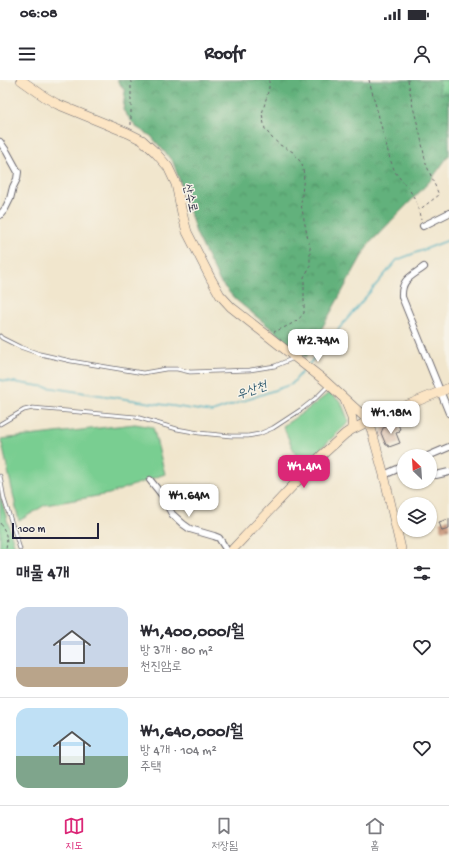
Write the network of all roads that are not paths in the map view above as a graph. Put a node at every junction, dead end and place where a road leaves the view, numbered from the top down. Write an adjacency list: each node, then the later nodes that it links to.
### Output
1 (21, 80): 8 (main road, 산수로)
2 (0, 142): 4 (street)
3 (449, 213): 5 (street)
4 (0, 215)
5 (424, 226)
6 (424, 267): 10 (street)
7 (0, 336): 8 (lane)
8 (297, 360): 9 (main road, 산수로)
9 (326, 383): 11 (main road); 14 (lane)
10 (445, 390): 12 (street); 13 (main road)
11 (343, 397): 13 (main road); 15 (main road)
12 (449, 413)
13 (369, 421): 15 (main road); 20 (main road)
14 (0, 424)
15 (351, 430): 26 (main road)
16 (449, 447): 17 (street)
17 (437, 452)
18 (397, 469): 20 (street)
19 (449, 472): 21 (street)
20 (384, 475): 27 (main road)
21 (437, 475)
22 (0, 476): 24 (lane)
23 (150, 480): 25 (street)
24 (20, 549)
25 (226, 549)
26 (233, 549)
27 (400, 549)

